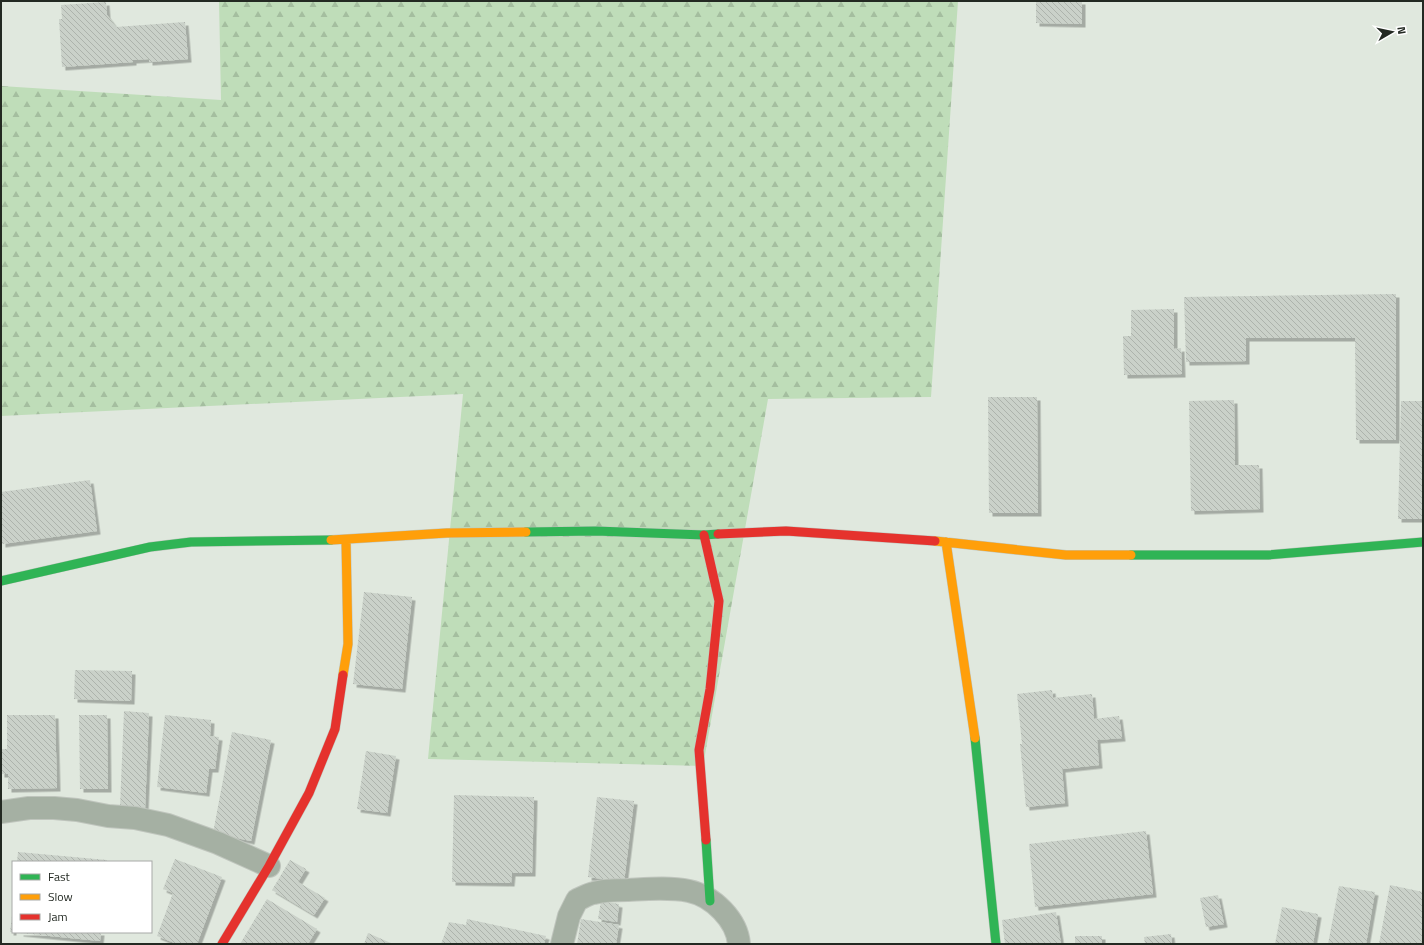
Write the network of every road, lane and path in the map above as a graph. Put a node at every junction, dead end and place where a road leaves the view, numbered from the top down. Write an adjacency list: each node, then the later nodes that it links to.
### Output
1 (704, 535): 2 (street); 3 (street); 8 (street)
2 (346, 540): 5 (street); 7 (street)
3 (946, 542): 4 (street); 12 (street)
4 (1423, 542)
5 (1, 581)
6 (1, 812): 7 (street)
7 (269, 866): 9 (street)
8 (710, 901): 10 (street); 11 (street)
9 (222, 944)
10 (562, 944)
11 (739, 944)
12 (996, 944)

